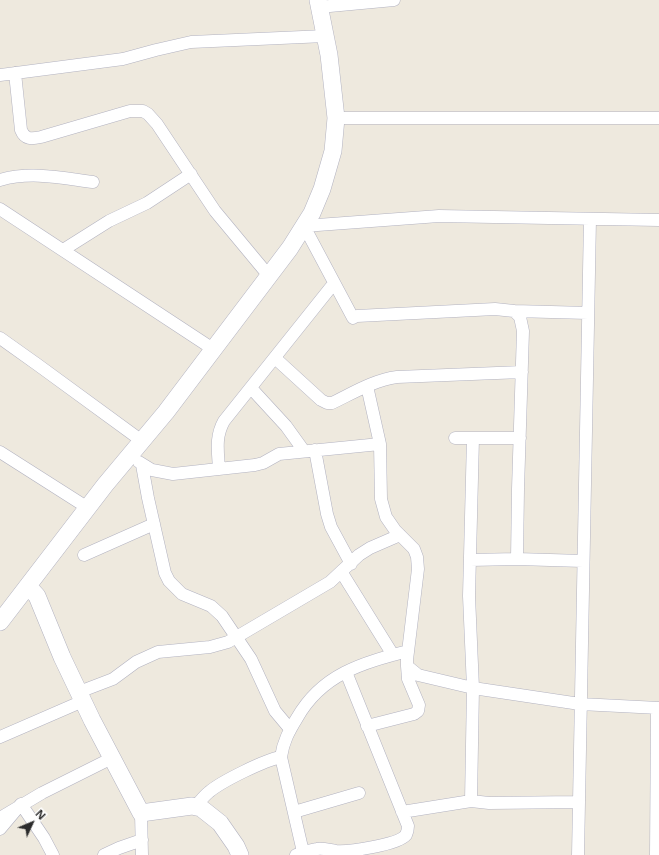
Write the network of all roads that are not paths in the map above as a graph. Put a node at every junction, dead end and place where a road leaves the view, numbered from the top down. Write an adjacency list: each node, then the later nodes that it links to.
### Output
1 (394, 0): 2 (street)
2 (319, 3): 3 (street)
3 (325, 36): 4 (street); 6 (street)
4 (15, 73): 5 (street); 8 (street)
5 (0, 75)
6 (336, 118): 7 (street); 14 (street)
7 (659, 118)
8 (191, 174): 15 (street); 16 (street)
9 (0, 180): 10 (street)
10 (94, 182)
11 (0, 208): 15 (street)
12 (590, 219): 13 (street); 14 (street); 19 (street)
13 (659, 220)
14 (304, 226): 16 (street); 18 (street)
15 (63, 250): 21 (street)
16 (268, 276): 21 (street)
17 (331, 287): 22 (street)
18 (514, 312): 19 (street); 23 (street)
19 (588, 314): 41 (street)
20 (0, 338): 29 (street)
21 (213, 349): 29 (street)
22 (275, 358): 24 (street); 25 (street)
23 (522, 372): 24 (street); 28 (street)
24 (367, 386): 30 (street)
25 (251, 388): 31 (street); 34 (street)
26 (455, 438): 27 (street)
27 (473, 438): 28 (street); 40 (street)
28 (520, 438): 39 (street)
29 (142, 441): 33 (street)
30 (380, 444): 31 (street); 37 (street)
31 (309, 451): 34 (street); 42 (street)
32 (0, 452): 35 (street)
33 (136, 460): 34 (street); 35 (street); 36 (street)
34 (219, 469)
35 (88, 508): 44 (street)
36 (154, 524): 38 (street); 46 (street)
37 (400, 535): 42 (street); 47 (street)
38 (84, 555)
39 (517, 559): 40 (street); 41 (street)
40 (470, 560): 51 (street)
41 (583, 561): 53 (street)
42 (351, 564): 43 (street)
43 (342, 573): 46 (street); 48 (street)
44 (28, 586): 45 (street); 52 (street)
45 (0, 622)
46 (236, 637): 52 (street); 56 (street)
47 (408, 651): 48 (street); 49 (street)
48 (393, 655): 50 (street)
49 (408, 666): 51 (street); 55 (street)
50 (346, 672): 55 (street); 56 (street)
51 (473, 688): 53 (street); 61 (street)
52 (81, 696): 57 (street); 59 (street)
53 (580, 704): 54 (street); 62 (street)
54 (658, 708): 77 (street)
55 (367, 726): 66 (street)
56 (290, 729): 58 (street)
57 (0, 737)
58 (281, 757): 64 (street); 65 (street)
59 (112, 758): 63 (street); 67 (street)
60 (359, 793): 65 (street)
61 (471, 801): 62 (street); 66 (street)
62 (578, 802): 76 (street)
63 (22, 804): 68 (street); 69 (street); 72 (street)
64 (196, 806): 67 (street); 75 (street)
65 (294, 812): 71 (street)
66 (402, 812): 71 (street)
67 (141, 813): 70 (street)
68 (0, 818)
69 (0, 828)
70 (142, 840): 73 (street); 74 (street)
71 (300, 854)
72 (53, 855)
73 (104, 855)
74 (142, 855)
75 (240, 855)
76 (578, 855)
77 (656, 855)

